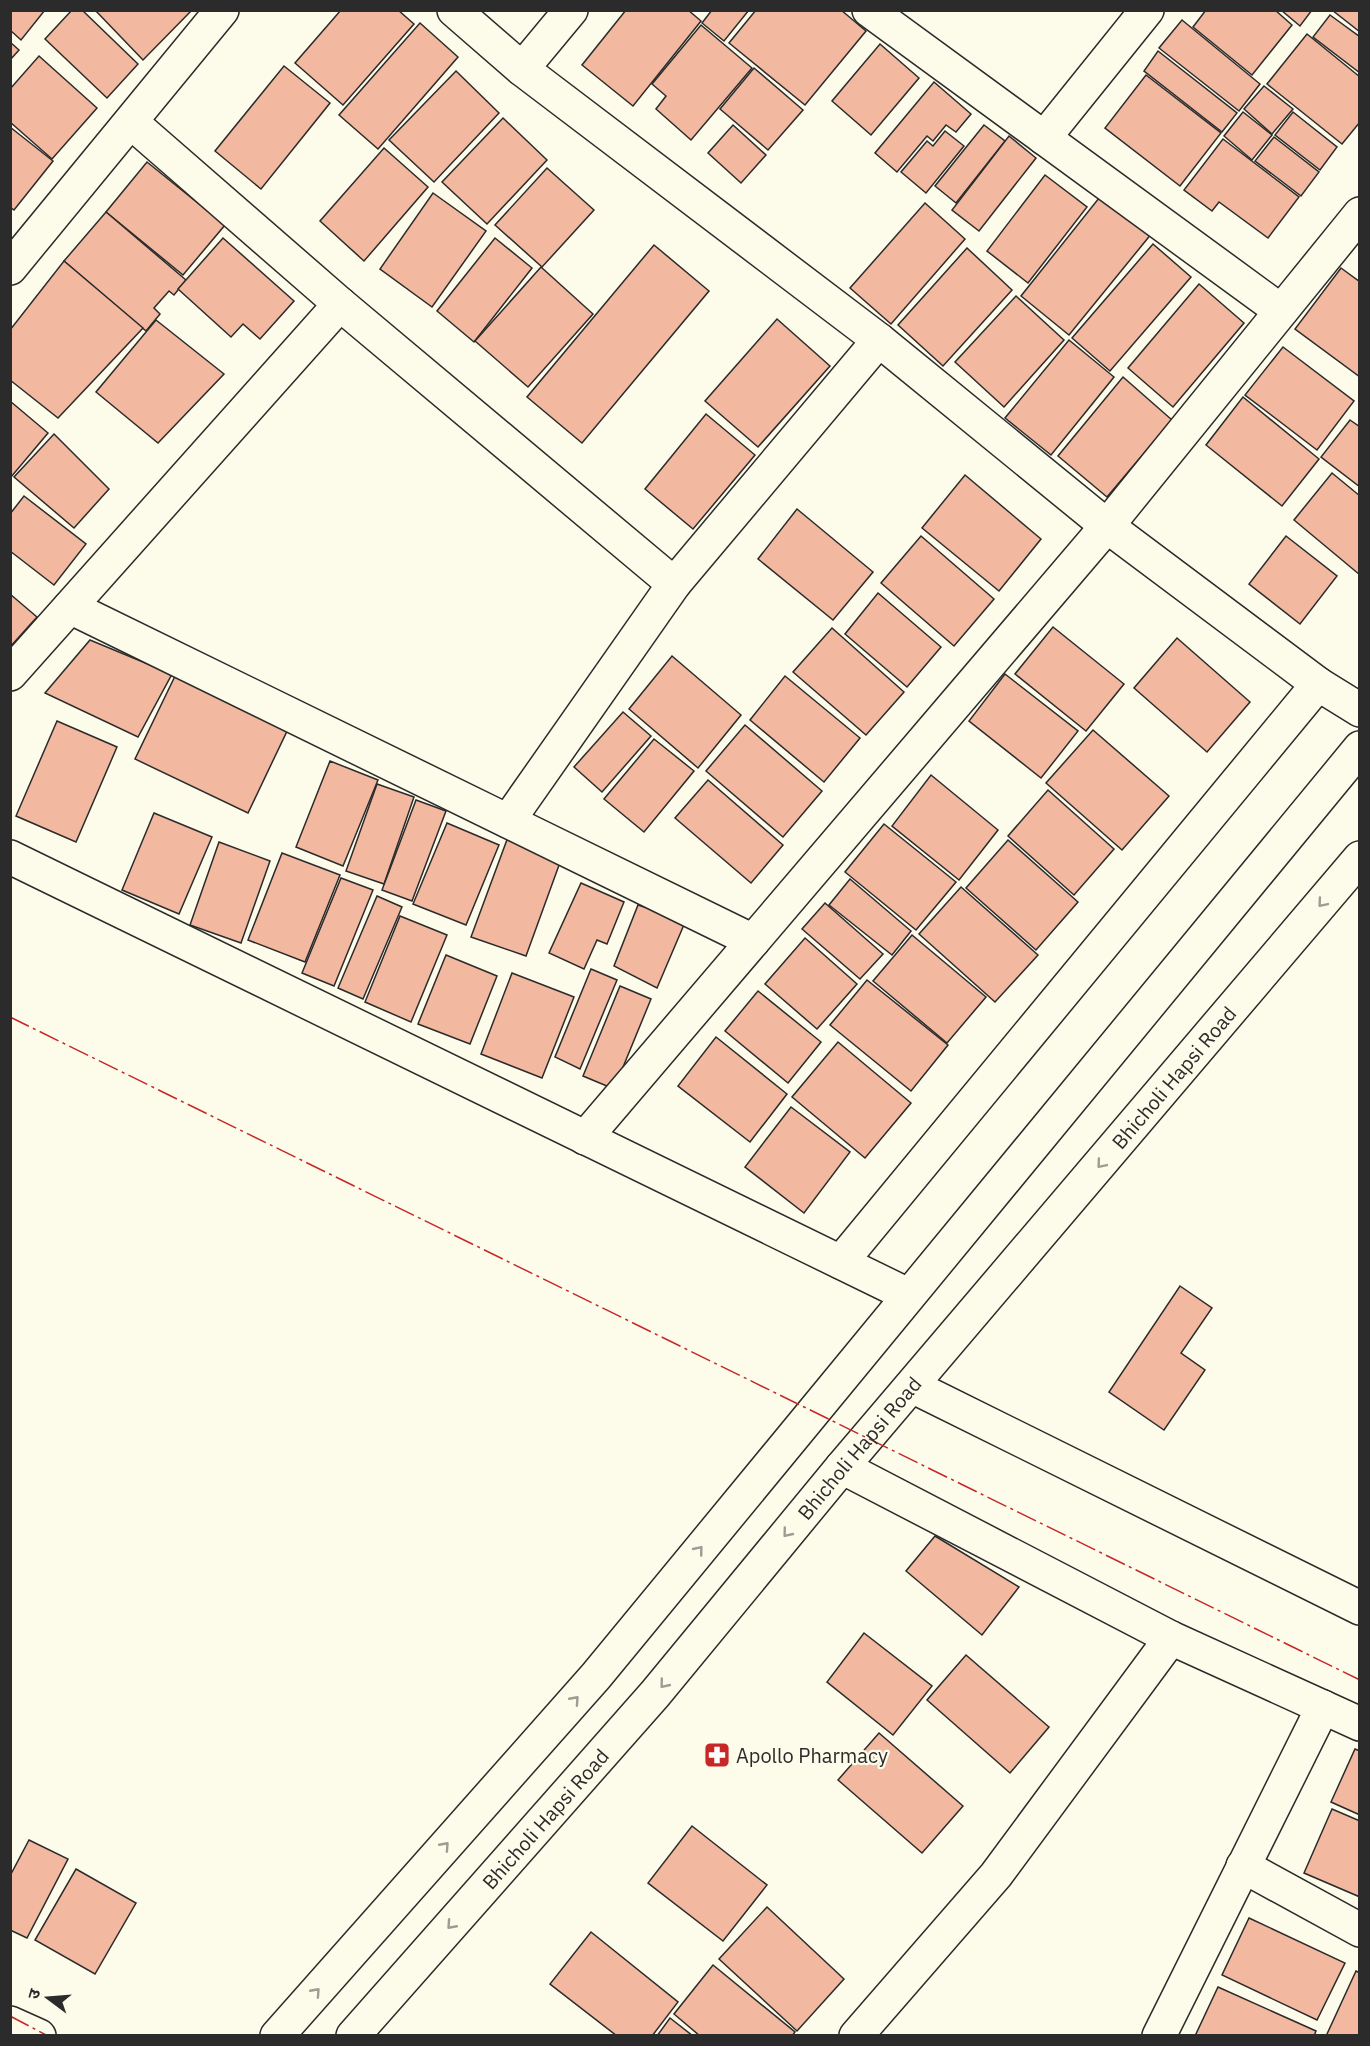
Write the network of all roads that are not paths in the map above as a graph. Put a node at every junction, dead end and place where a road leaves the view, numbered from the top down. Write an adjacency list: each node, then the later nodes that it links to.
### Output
1 (222, 10): 7 (street)
2 (454, 10): 6 (street)
3 (571, 10): 6 (street)
4 (869, 10): 8 (street)
5 (1147, 10): 8 (street)
6 (522, 69): 13 (street)
7 (131, 122): 10 (street); 11 (street)
8 (1044, 138): 12 (street)
9 (1359, 214): 12 (street)
10 (10, 268)
11 (340, 304): 15 (street); 16 (street)
12 (1281, 311): 14 (street)
13 (879, 340): 14 (street); 15 (street)
14 (1107, 526): 18 (street); 24 (street)
15 (674, 584): 21 (street)
16 (70, 607): 17 (street); 21 (street)
17 (10, 674)
18 (1318, 684): 19 (street); 26 (street)
19 (1359, 710)
20 (1359, 748): 27 (street)
21 (508, 821): 24 (street)
22 (10, 857): 25 (street)
23 (1359, 858): 28 (street, Bhicholi Hapsi Road, one-way to 28)
24 (753, 941): 25 (street)
25 (585, 1138): 26 (street)
26 (842, 1262): 27 (street)
27 (908, 1295): 38 (street, one-way to 27)
28 (912, 1386): 29 (street, Bhicholi Hapsi Road); 30 (street)
29 (842, 1467): 31 (street); 39 (street, Bhicholi Hapsi Road, one-way to 39)
30 (1359, 1608)
31 (1171, 1638): 32 (street); 40 (street)
32 (1323, 1707): 33 (street); 34 (street)
33 (1359, 1724)
34 (1243, 1866): 35 (street); 41 (street)
35 (1359, 1930)
36 (10, 2023): 37 (street)
37 (39, 2036)
38 (277, 2036)
39 (353, 2036)
40 (856, 2036)
41 (1159, 2036)

